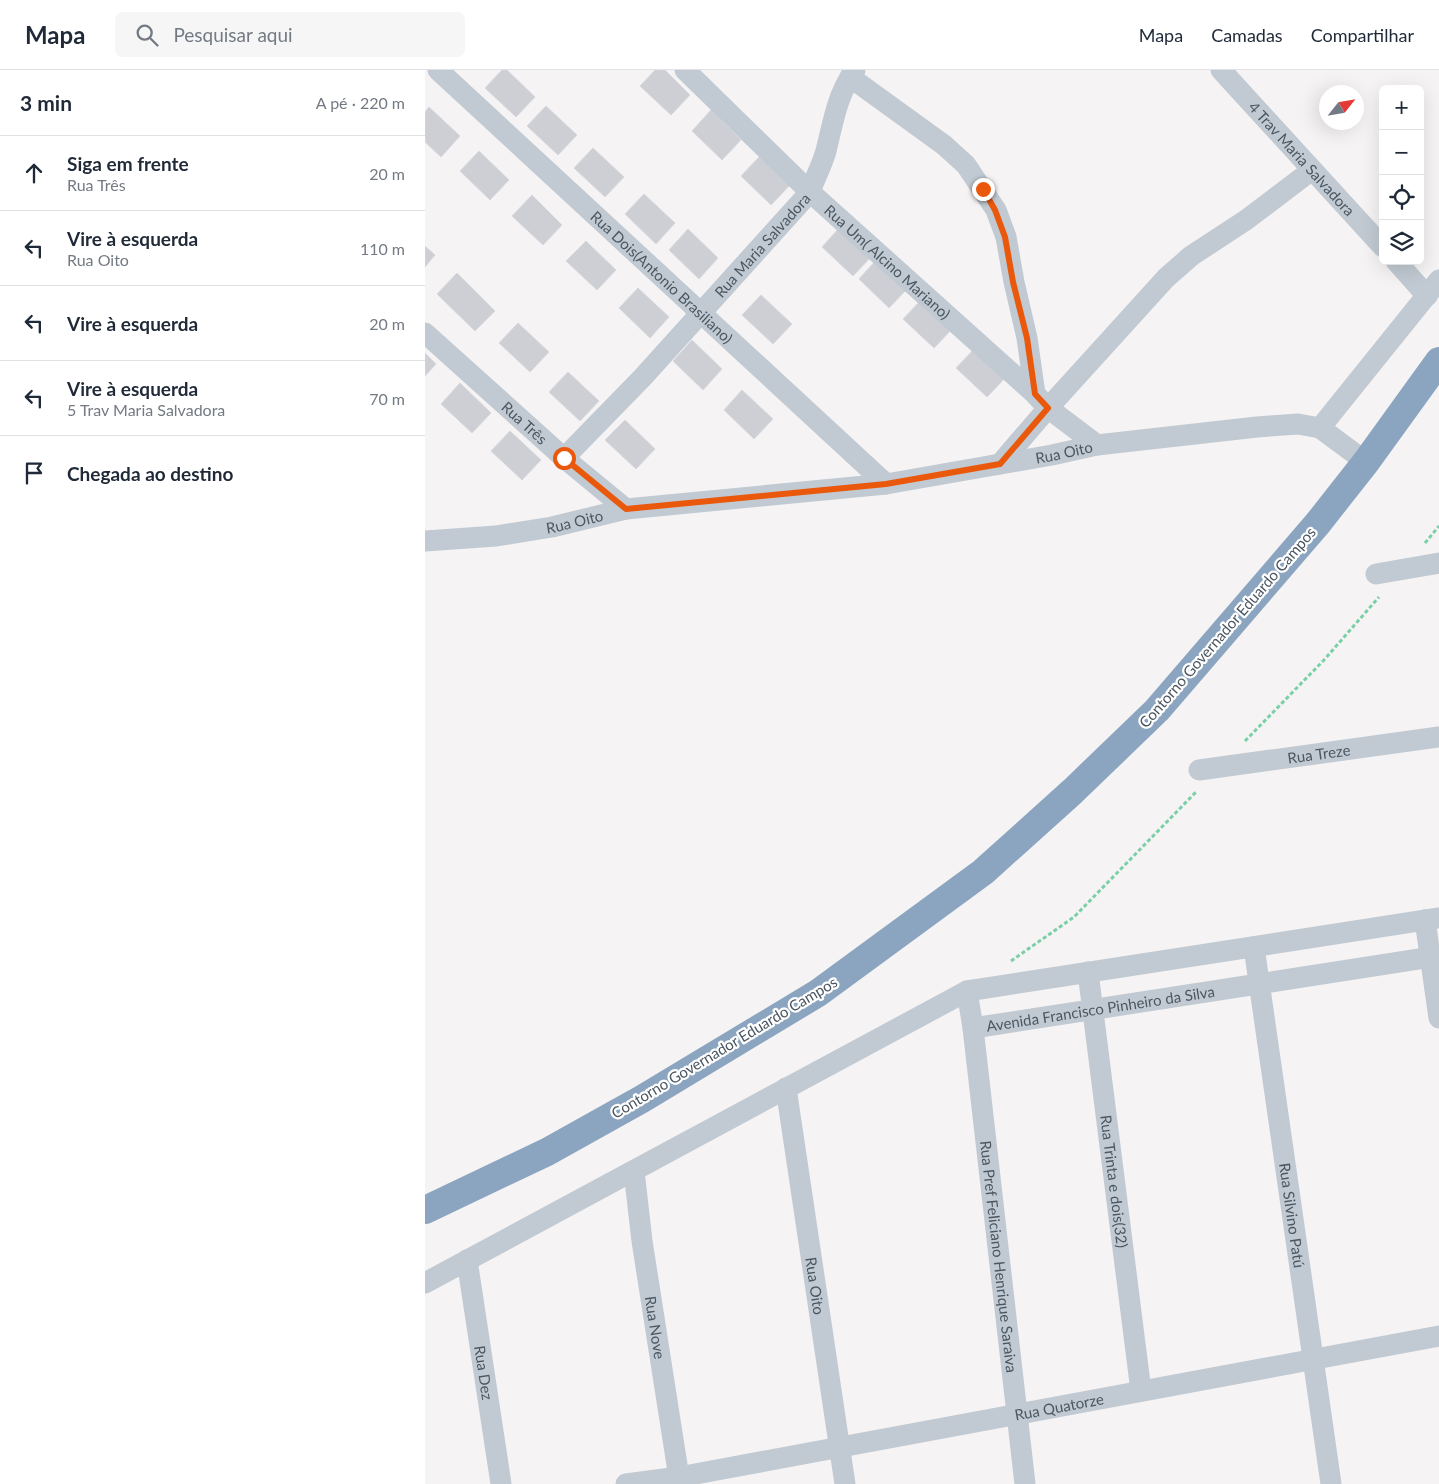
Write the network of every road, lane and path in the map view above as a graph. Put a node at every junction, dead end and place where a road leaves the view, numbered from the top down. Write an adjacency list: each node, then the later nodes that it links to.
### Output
1 (438, 70): 10 (street, Rua Dois(Antonio Brasiliano))
2 (685, 70): 6 (street, Rua Um( Alcino Mariano))
3 (1221, 70): 5 (street, 4 Trav Maria Salvadora)
4 (852, 74): 6 (street, Rua Maria Salvadora); 13 (street)
5 (1312, 170): 7 (street, 4 Trav Maria Salvadora); 13 (street)
6 (810, 192): 10 (street, Rua Maria Salvadora); 13 (street, Rua Um( Alcino Mariano))
7 (1379, 243)
8 (1401, 265): 9 (street)
9 (1433, 288): 14 (street)
10 (701, 313): 16 (street, Rua Maria Salvadora); 19 (street, Rua Dois(Antonio Brasiliano))
11 (425, 333): 16 (street, Rua Três)
12 (1439, 361): 17 (highway, Contorno Governador Eduardo Campos)
13 (1041, 401): 15 (street, Rua Um( Alcino Mariano)); 18 (street)
14 (1320, 428): 15 (street, Rua Oito); 17 (street, Rua Oito)
15 (1097, 445): 18 (street, Rua Oito)
16 (564, 458): 20 (street, Rua Três)
17 (1366, 462): 37 (highway, Contorno Governador Eduardo Campos)
18 (1000, 464): 19 (street, Rua Oito)
19 (886, 484): 20 (street, Rua Oito)
20 (626, 509): 21 (street, Rua Oito)
21 (425, 541)
22 (1439, 563): 23 (street)
23 (1376, 574)
24 (1439, 737): 25 (street, Rua Treze)
25 (1199, 770)
26 (1432, 919): 27 (street); 28 (street)
27 (1254, 947): 29 (street); 30 (street, Rua Silvino Patú)
28 (1435, 957): 30 (street, Avenida Francisco Pinheiro da Silva); 33 (street)
29 (1088, 972): 31 (street); 32 (street, Rua Trinta e dois(32))
30 (1259, 984): 32 (street, Avenida Francisco Pinheiro da Silva); 41 (street, Rua Silvino Patú)
31 (967, 991): 34 (street, Avenida Francisco Pinheiro da Silva); 35 (street)
32 (1092, 1009): 34 (street, Avenida Francisco Pinheiro da Silva); 42 (street, Rua Trinta e dois(32))
33 (1439, 1018)
34 (973, 1028): 43 (street, Rua Pref Feliciano Henrique Saraiva)
35 (786, 1088): 36 (street); 44 (street, Rua Oito)
36 (634, 1171): 38 (street); 45 (street, Rua Nove)
37 (425, 1210)
38 (467, 1260): 39 (street); 46 (street, Rua Dez)
39 (425, 1283)
40 (1439, 1336): 41 (street, Rua Quatorze)
41 (1313, 1360): 42 (street, Rua Quatorze); 50 (street, Rua Silvino Patú)
42 (1141, 1391): 43 (street, Rua Quatorze)
43 (1017, 1414): 44 (street, Rua Quatorze); 49 (street, Rua Pref Feliciano Henrique Saraiva)
44 (840, 1447): 45 (street, Rua Quatorze); 48 (street, Rua Oito)
45 (679, 1480): 47 (street, Rua Quatorze)
46 (501, 1484)
47 (626, 1484)
48 (845, 1484)
49 (1025, 1484)
50 (1331, 1484)

